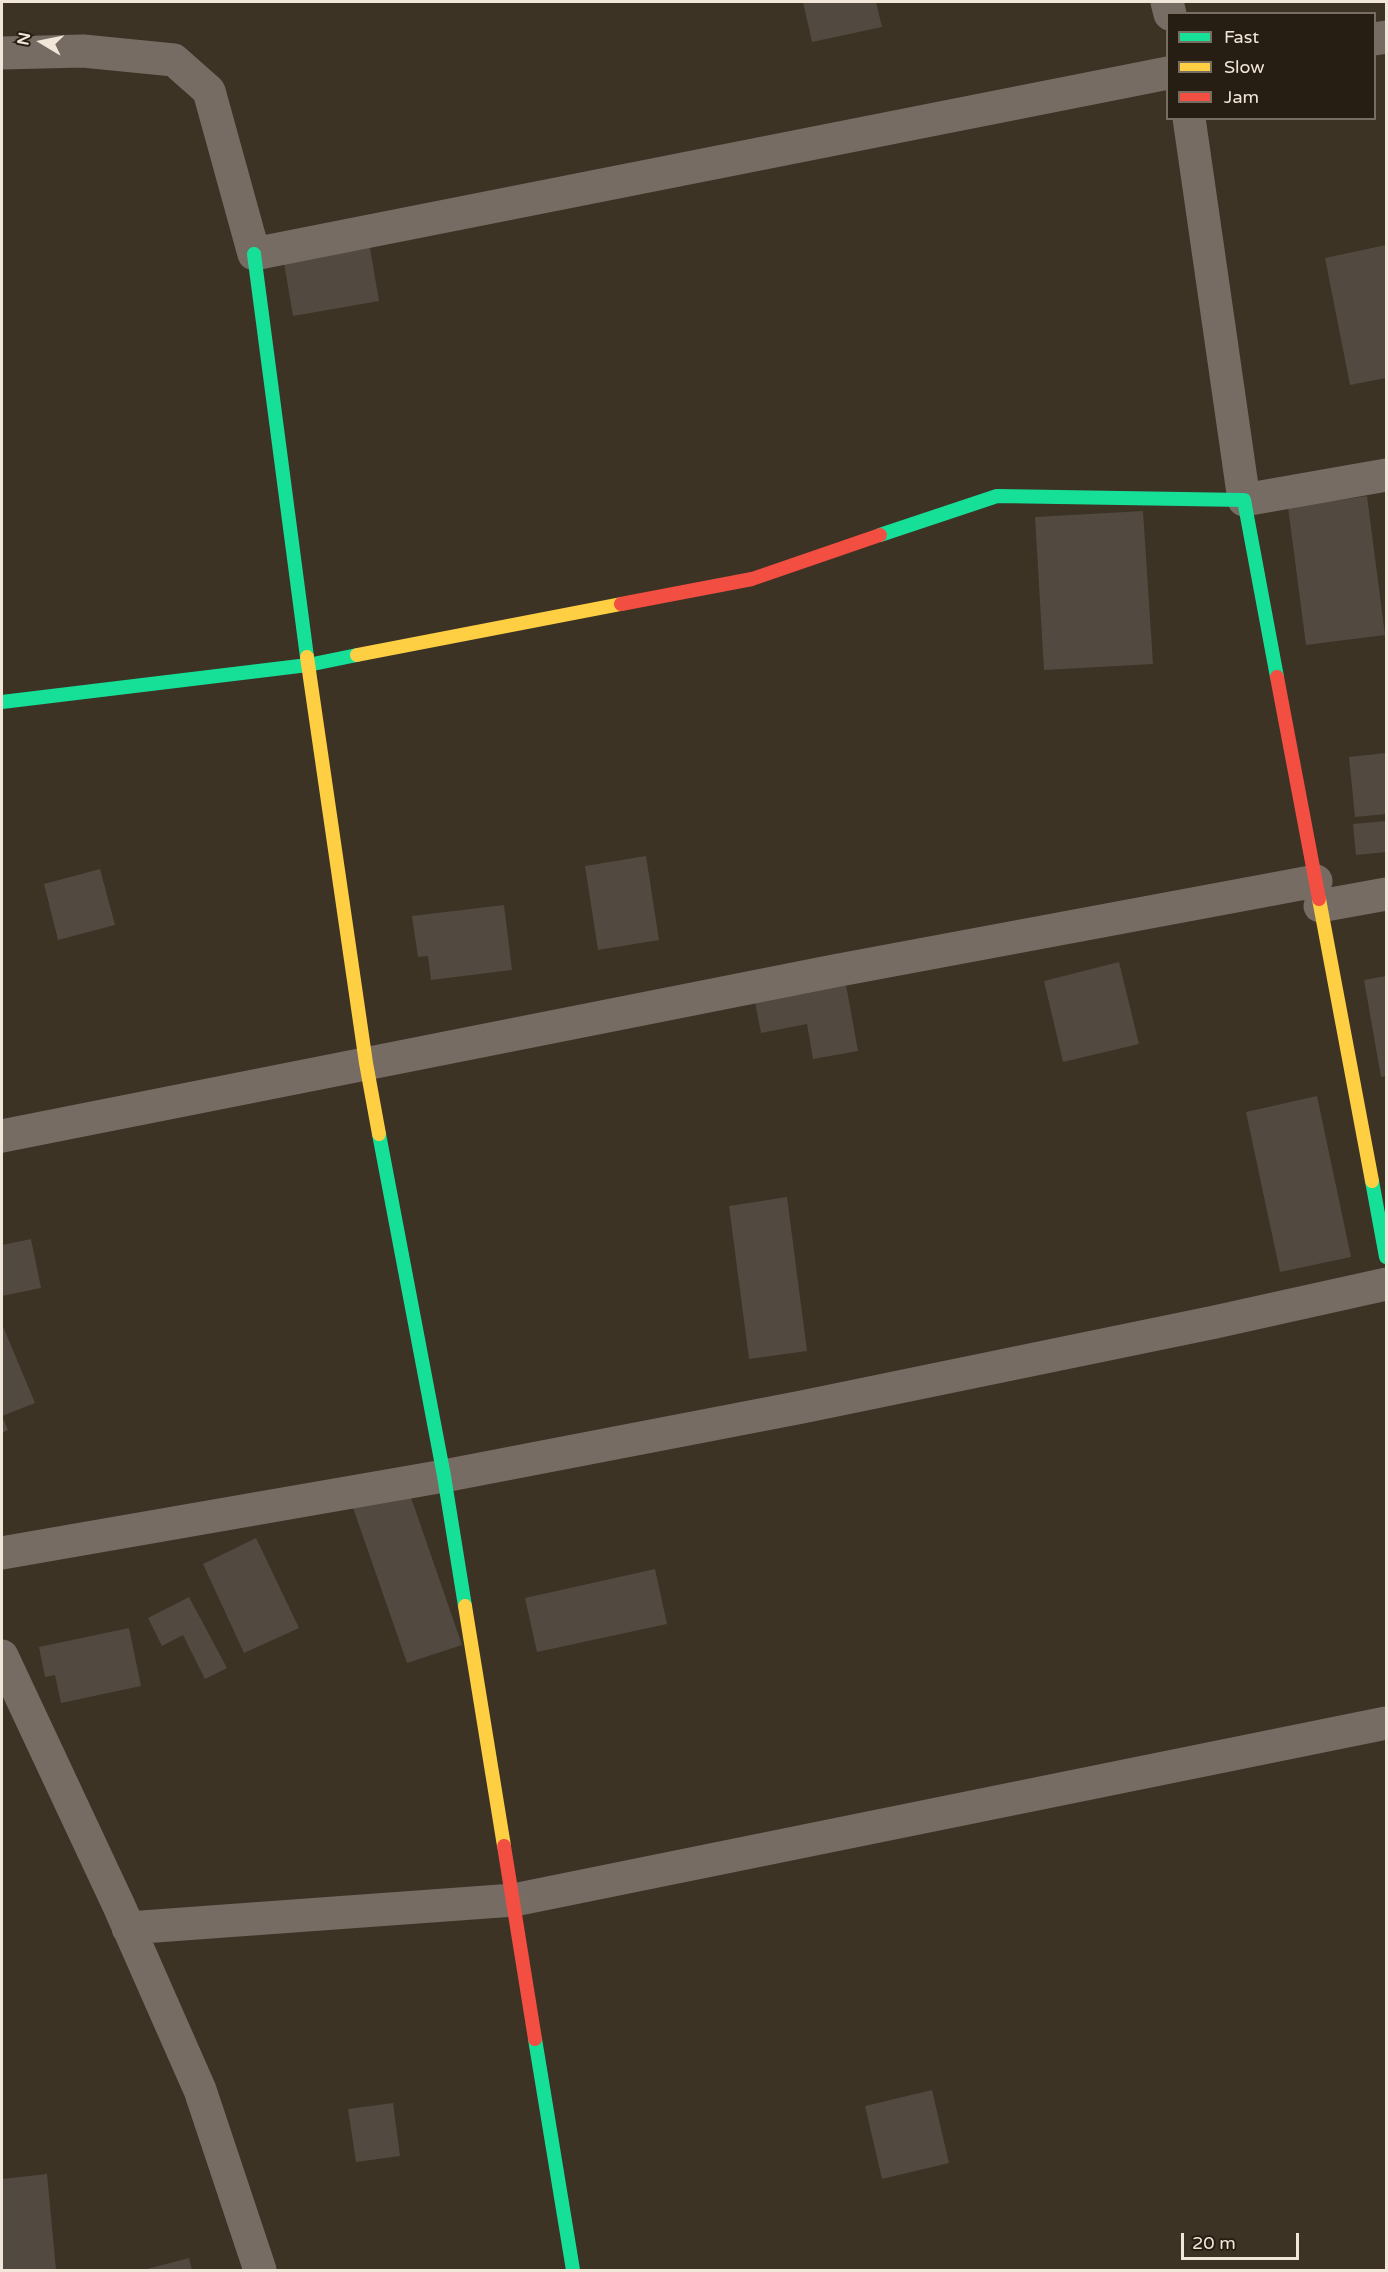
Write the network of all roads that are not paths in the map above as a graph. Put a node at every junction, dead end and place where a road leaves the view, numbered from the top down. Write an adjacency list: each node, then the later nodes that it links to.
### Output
1 (2, 53): 4 (street)
2 (1166, 73): 4 (street)
3 (1189, 120): 6 (street)
4 (254, 254): 7 (street)
5 (1386, 475): 6 (street)
6 (1244, 500): 7 (street); 9 (street)
7 (308, 665): 8 (street); 11 (street)
8 (2, 702)
9 (1318, 893): 10 (street); 11 (street); 13 (street)
10 (1386, 894)
11 (366, 1063): 12 (street); 15 (street)
12 (2, 1136)
13 (1386, 1257)
14 (1386, 1284): 15 (street)
15 (444, 1476): 16 (street); 19 (street)
16 (2, 1553)
17 (2, 1656): 20 (street)
18 (1386, 1723): 19 (street)
19 (514, 1900): 20 (street); 22 (street)
20 (128, 1928): 21 (street)
21 (260, 2271)
22 (573, 2271)

